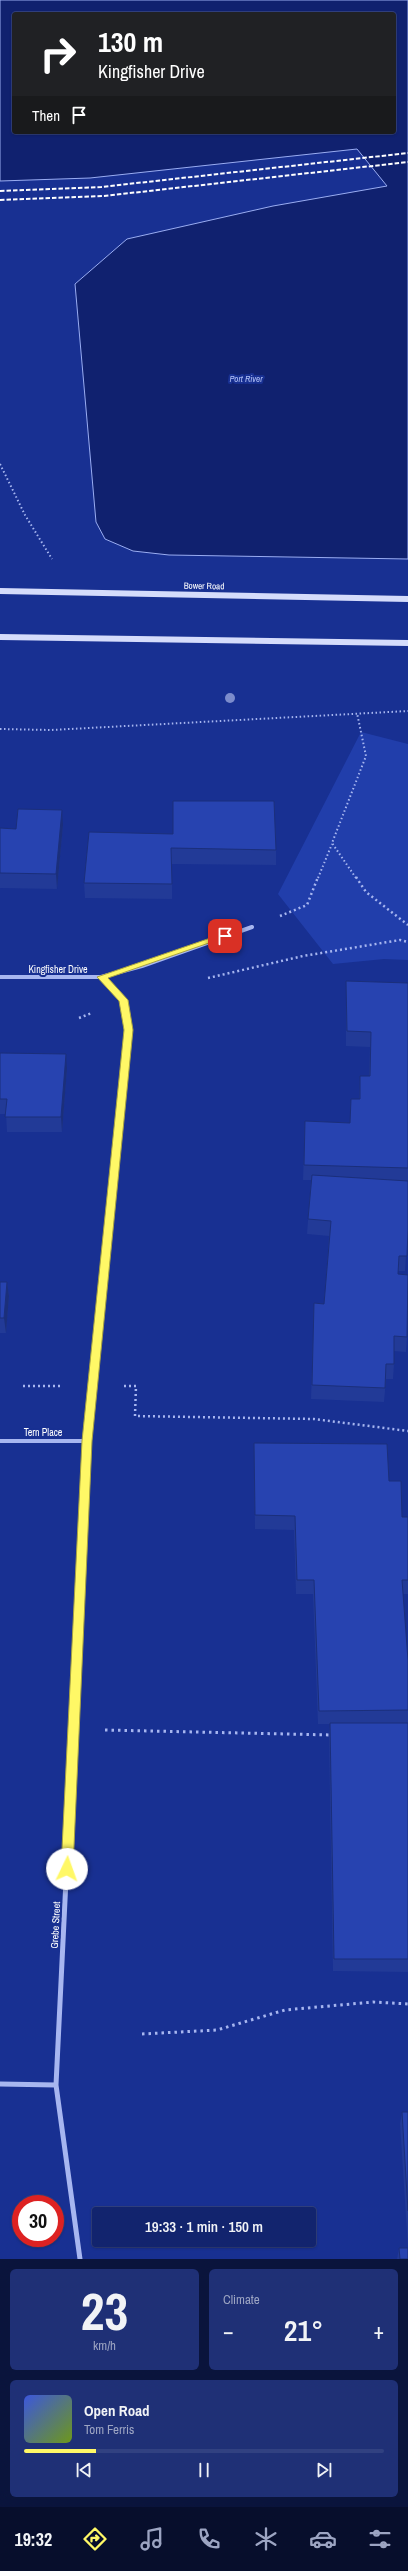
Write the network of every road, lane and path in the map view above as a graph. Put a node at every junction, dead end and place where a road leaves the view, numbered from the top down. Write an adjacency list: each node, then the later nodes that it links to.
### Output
1 (0, 464): 2 (path)
2 (53, 562)
3 (0, 591): 4 (main road, Bower Road)
4 (408, 599)
5 (0, 637): 6 (main road)
6 (408, 643)
7 (408, 711): 8 (path)
8 (357, 713): 9 (path); 10 (path)
9 (0, 729)
10 (332, 843): 11 (path); 12 (path)
11 (408, 925)
12 (252, 927): 15 (street, Kingfisher Drive)
13 (408, 942): 16 (path)
14 (0, 977): 15 (street, Kingfisher Drive)
15 (102, 977): 17 (street)
16 (205, 978)
17 (123, 1000): 18 (path); 22 (street, Grebe Street)
18 (79, 1018)
19 (135, 1416): 20 (path)
20 (408, 1432)
21 (0, 1440): 22 (street, Tern Place)
22 (87, 1441): 23 (street, Grebe Street)
23 (74, 1729): 24 (path); 28 (street, Grebe Street)
24 (336, 1735)
25 (408, 2004): 26 (path)
26 (142, 2034)
27 (0, 2084): 28 (street)
28 (56, 2085): 29 (street, Grebe Street)
29 (80, 2259)

